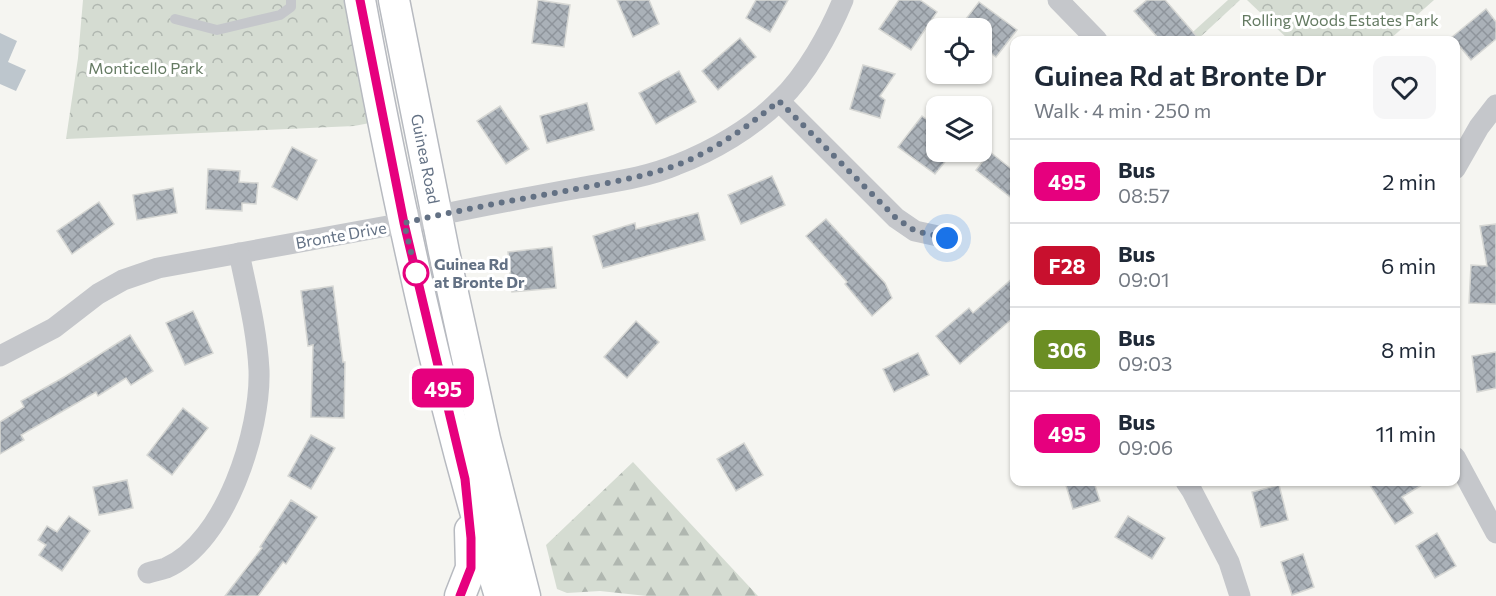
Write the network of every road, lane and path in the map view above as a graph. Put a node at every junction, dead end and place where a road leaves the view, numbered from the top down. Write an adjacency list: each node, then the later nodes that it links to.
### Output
1 (291, 0): 6 (lane)
2 (360, 0): 12 (main road, Guinea Road)
3 (394, 0): 11 (main road, Guinea Road)
4 (843, 0): 8 (street, Bronte Drive)
5 (1058, 0): 7 (street)
6 (176, 19)
7 (1093, 36)
8 (779, 101): 11 (street, Bronte Drive); 13 (street)
9 (1496, 105): 10 (street)
10 (1460, 160)
11 (438, 215): 12 (street, Bronte Drive); 23 (main road, Guinea Road)
12 (404, 223): 14 (street, Bronte Drive); 17 (main road, Guinea Road)
13 (947, 238)
14 (239, 253): 15 (street, Bronte Drive); 20 (street)
15 (0, 356)
16 (1460, 466): 19 (street)
17 (465, 479): 21 (main road); 22 (main road)
18 (1189, 486): 24 (street)
19 (1496, 532)
20 (148, 573)
21 (460, 596)
22 (500, 596)
23 (525, 596)
24 (1240, 596)

